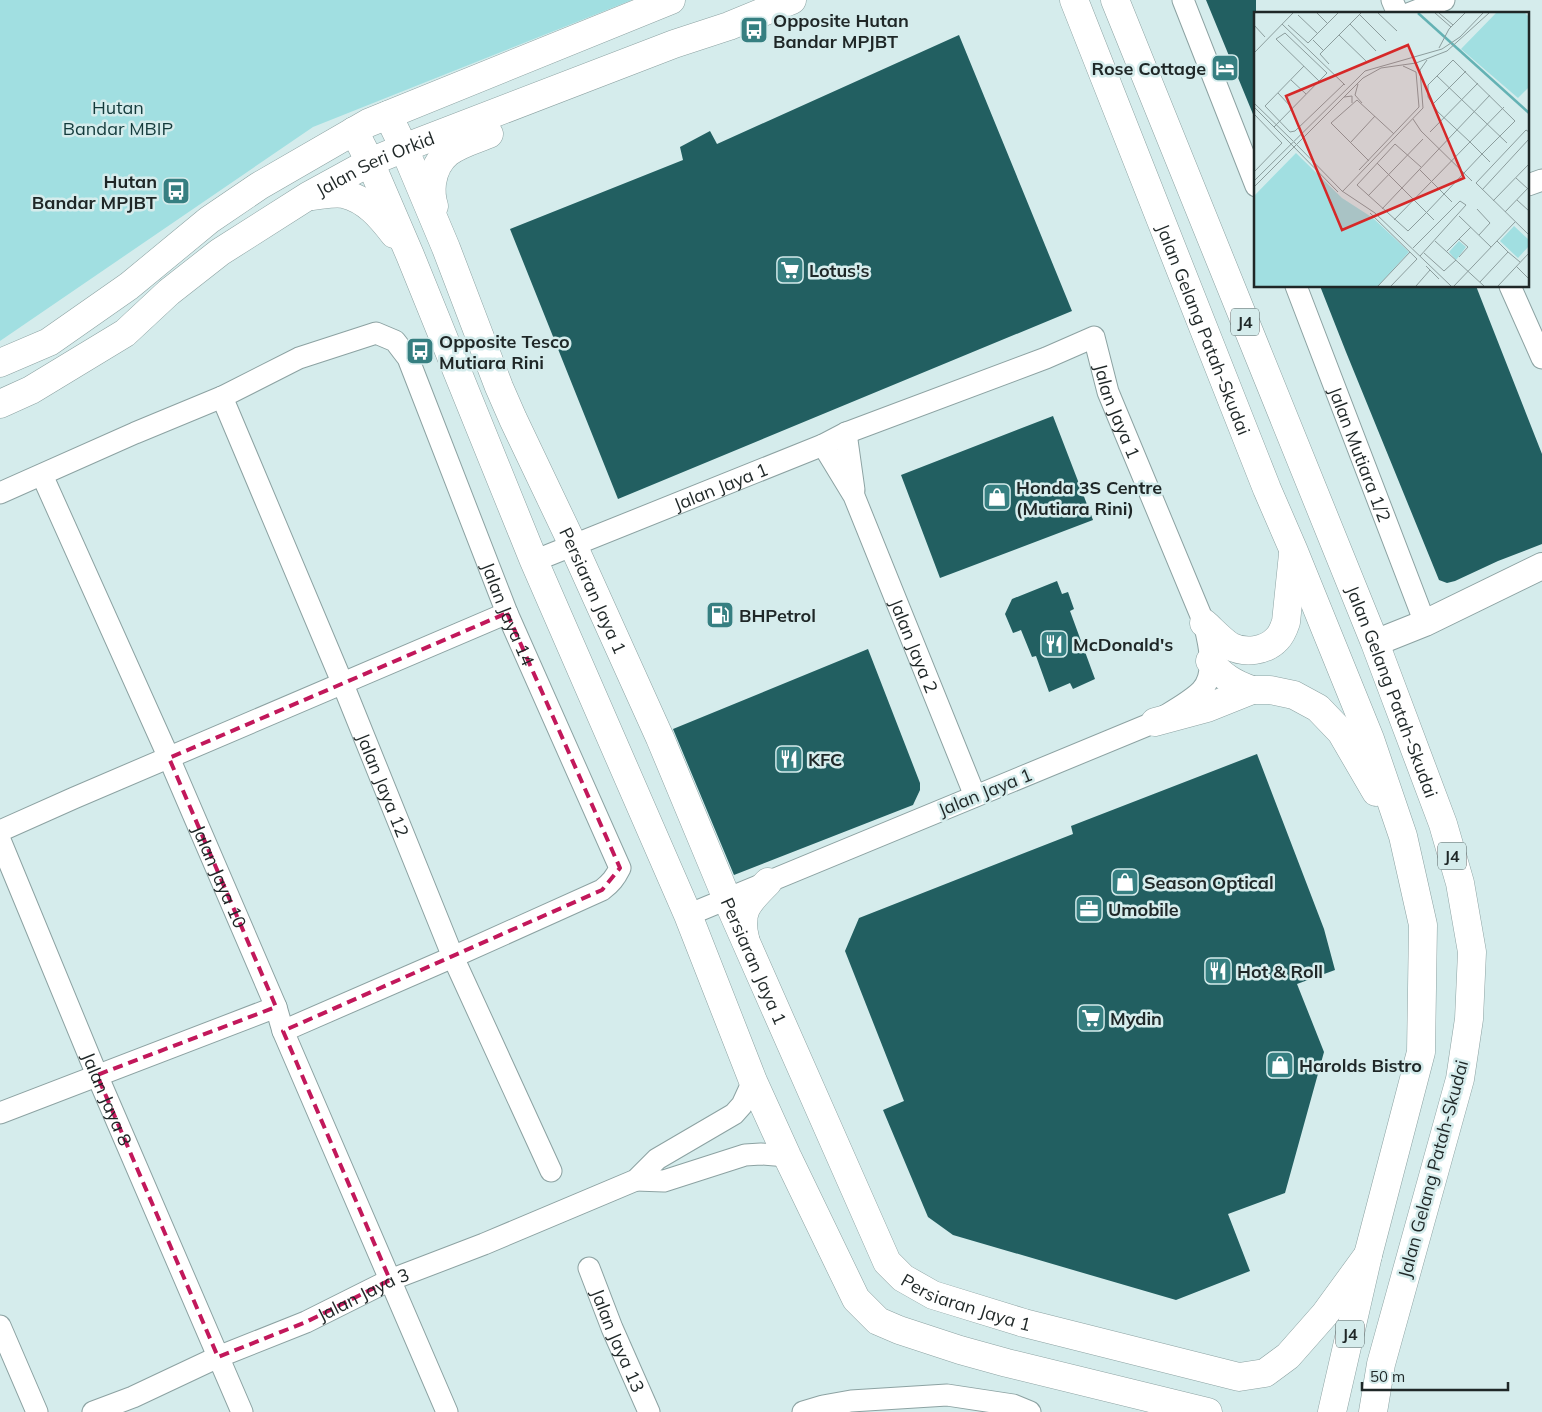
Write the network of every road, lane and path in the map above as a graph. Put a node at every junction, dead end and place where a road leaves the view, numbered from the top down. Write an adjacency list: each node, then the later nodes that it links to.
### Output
1 (671, 0): 11 (main road, Jalan Seri Orkid)
2 (792, 0): 10 (main road, Jalan Seri Orkid)
3 (1115, 0): 39 (main road, Jalan Gelang Patah-Skudai / J4)
4 (1183, 0): 16 (street)
5 (1392, 0): 8 (street)
6 (1444, 0): 9 (street)
7 (1075, 4): 33 (main road, Jalan Gelang Patah-Skudai / J4)
8 (1397, 12)
9 (1413, 12)
10 (674, 44): 13 (main road, Jalan Seri Orkid); 19 (main road)
11 (388, 115): 12 (main road, Jalan Seri Orkid); 13 (main road, Persiaran Jaya 1)
12 (354, 131): 14 (main road); 24 (main road, Jalan Seri Orkid)
13 (404, 148): 14 (main road, Jalan Seri Orkid); 19 (main road, Persiaran Jaya 1)
14 (370, 162): 18 (main road, Jalan Seri Orkid); 20 (main road)
15 (1542, 180): 17 (street)
16 (1254, 181)
17 (1530, 184)
18 (308, 196): 20 (main road); 26 (main road, Jalan Seri Orkid)
19 (446, 248): 32 (main road, Persiaran Jaya 1)
20 (410, 255): 34 (main road)
21 (1297, 288): 37 (street, Jalan Mutiara 1/2)
22 (1511, 288): 23 (street)
23 (1542, 358)
24 (0, 363)
25 (222, 397): 29 (street); 36 (street, Jalan Jaya 14); 41 (street, Jalan Jaya 12)
26 (0, 404)
27 (846, 433): 28 (street, Jalan Jaya 1); 31 (street, Jalan Jaya 2); 38 (street, Jalan Jaya 1)
28 (824, 445): 31 (street, Jalan Jaya 2); 32 (street, Jalan Jaya 1)
29 (42, 475): 30 (street); 44 (street, Jalan Jaya 10)
30 (0, 493)
31 (854, 496): 45 (street, Jalan Jaya 2)
32 (573, 545): 34 (street, Jalan Jaya 1); 50 (main road, Persiaran Jaya 1)
33 (1293, 549): 38 (main road); 47 (main road, Jalan Gelang Patah-Skudai / J4)
34 (534, 561): 51 (main road)
35 (1542, 566): 37 (street)
36 (507, 613): 41 (street); 53 (street, Jalan Jaya 14)
37 (1425, 622): 39 (street)
38 (1204, 623): 40 (street, Jalan Jaya 1)
39 (1375, 644): 79 (main road, Jalan Gelang Patah-Skudai / J4)
40 (1210, 661): 42 (main road); 43 (street, Jalan Jaya 1)
41 (342, 682): 44 (street); 53 (street, Jalan Jaya 12)
42 (1252, 690): 43 (main road); 47 (main road)
43 (1155, 722): 45 (street, Jalan Jaya 1)
44 (169, 758): 46 (street); 54 (street, Jalan Jaya 10)
45 (975, 796): 49 (street, Jalan Jaya 1)
46 (0, 831)
47 (1403, 836): 62 (main road, Jalan Gelang Patah-Skudai / J4)
48 (0, 840): 56 (street, Jalan Jaya 8)
49 (768, 882): 50 (street, Jalan Jaya 1); 52 (main road)
50 (727, 899): 51 (street, Jalan Jaya 1); 52 (main road, Persiaran Jaya 1)
51 (688, 915): 57 (main road)
52 (746, 944): 65 (main road, Persiaran Jaya 1)
53 (453, 957): 55 (street); 60 (street, Jalan Jaya 12)
54 (276, 1007): 55 (street, Jalan Jaya 10); 56 (street)
55 (283, 1031): 64 (street, Jalan Jaya 10)
56 (97, 1075): 58 (street); 67 (street, Jalan Jaya 8)
57 (753, 1081): 59 (main road); 61 (street)
58 (0, 1113)
59 (787, 1156): 61 (street); 68 (main road)
60 (551, 1171)
61 (636, 1180): 64 (street, Jalan Jaya 3)
62 (1368, 1255): 65 (main road, Persiaran Jaya 1); 78 (main road, Jalan Gelang Patah-Skudai / J4)
63 (589, 1268): 74 (street, Jalan Jaya 13)
64 (390, 1280): 67 (street, Jalan Jaya 3); 73 (street, Jalan Jaya 10)
65 (1024, 1323): 68 (main road)
66 (0, 1326): 70 (street)
67 (218, 1357): 71 (street, Jalan Jaya 3); 72 (street, Jalan Jaya 8)
68 (1007, 1363): 77 (main road)
69 (853, 1406): 75 (street); 76 (street)
70 (37, 1412)
71 (93, 1412)
72 (242, 1412)
73 (447, 1412)
74 (649, 1412)
75 (804, 1412)
76 (1030, 1412)
77 (1208, 1412)
78 (1332, 1412)
79 (1373, 1412)

